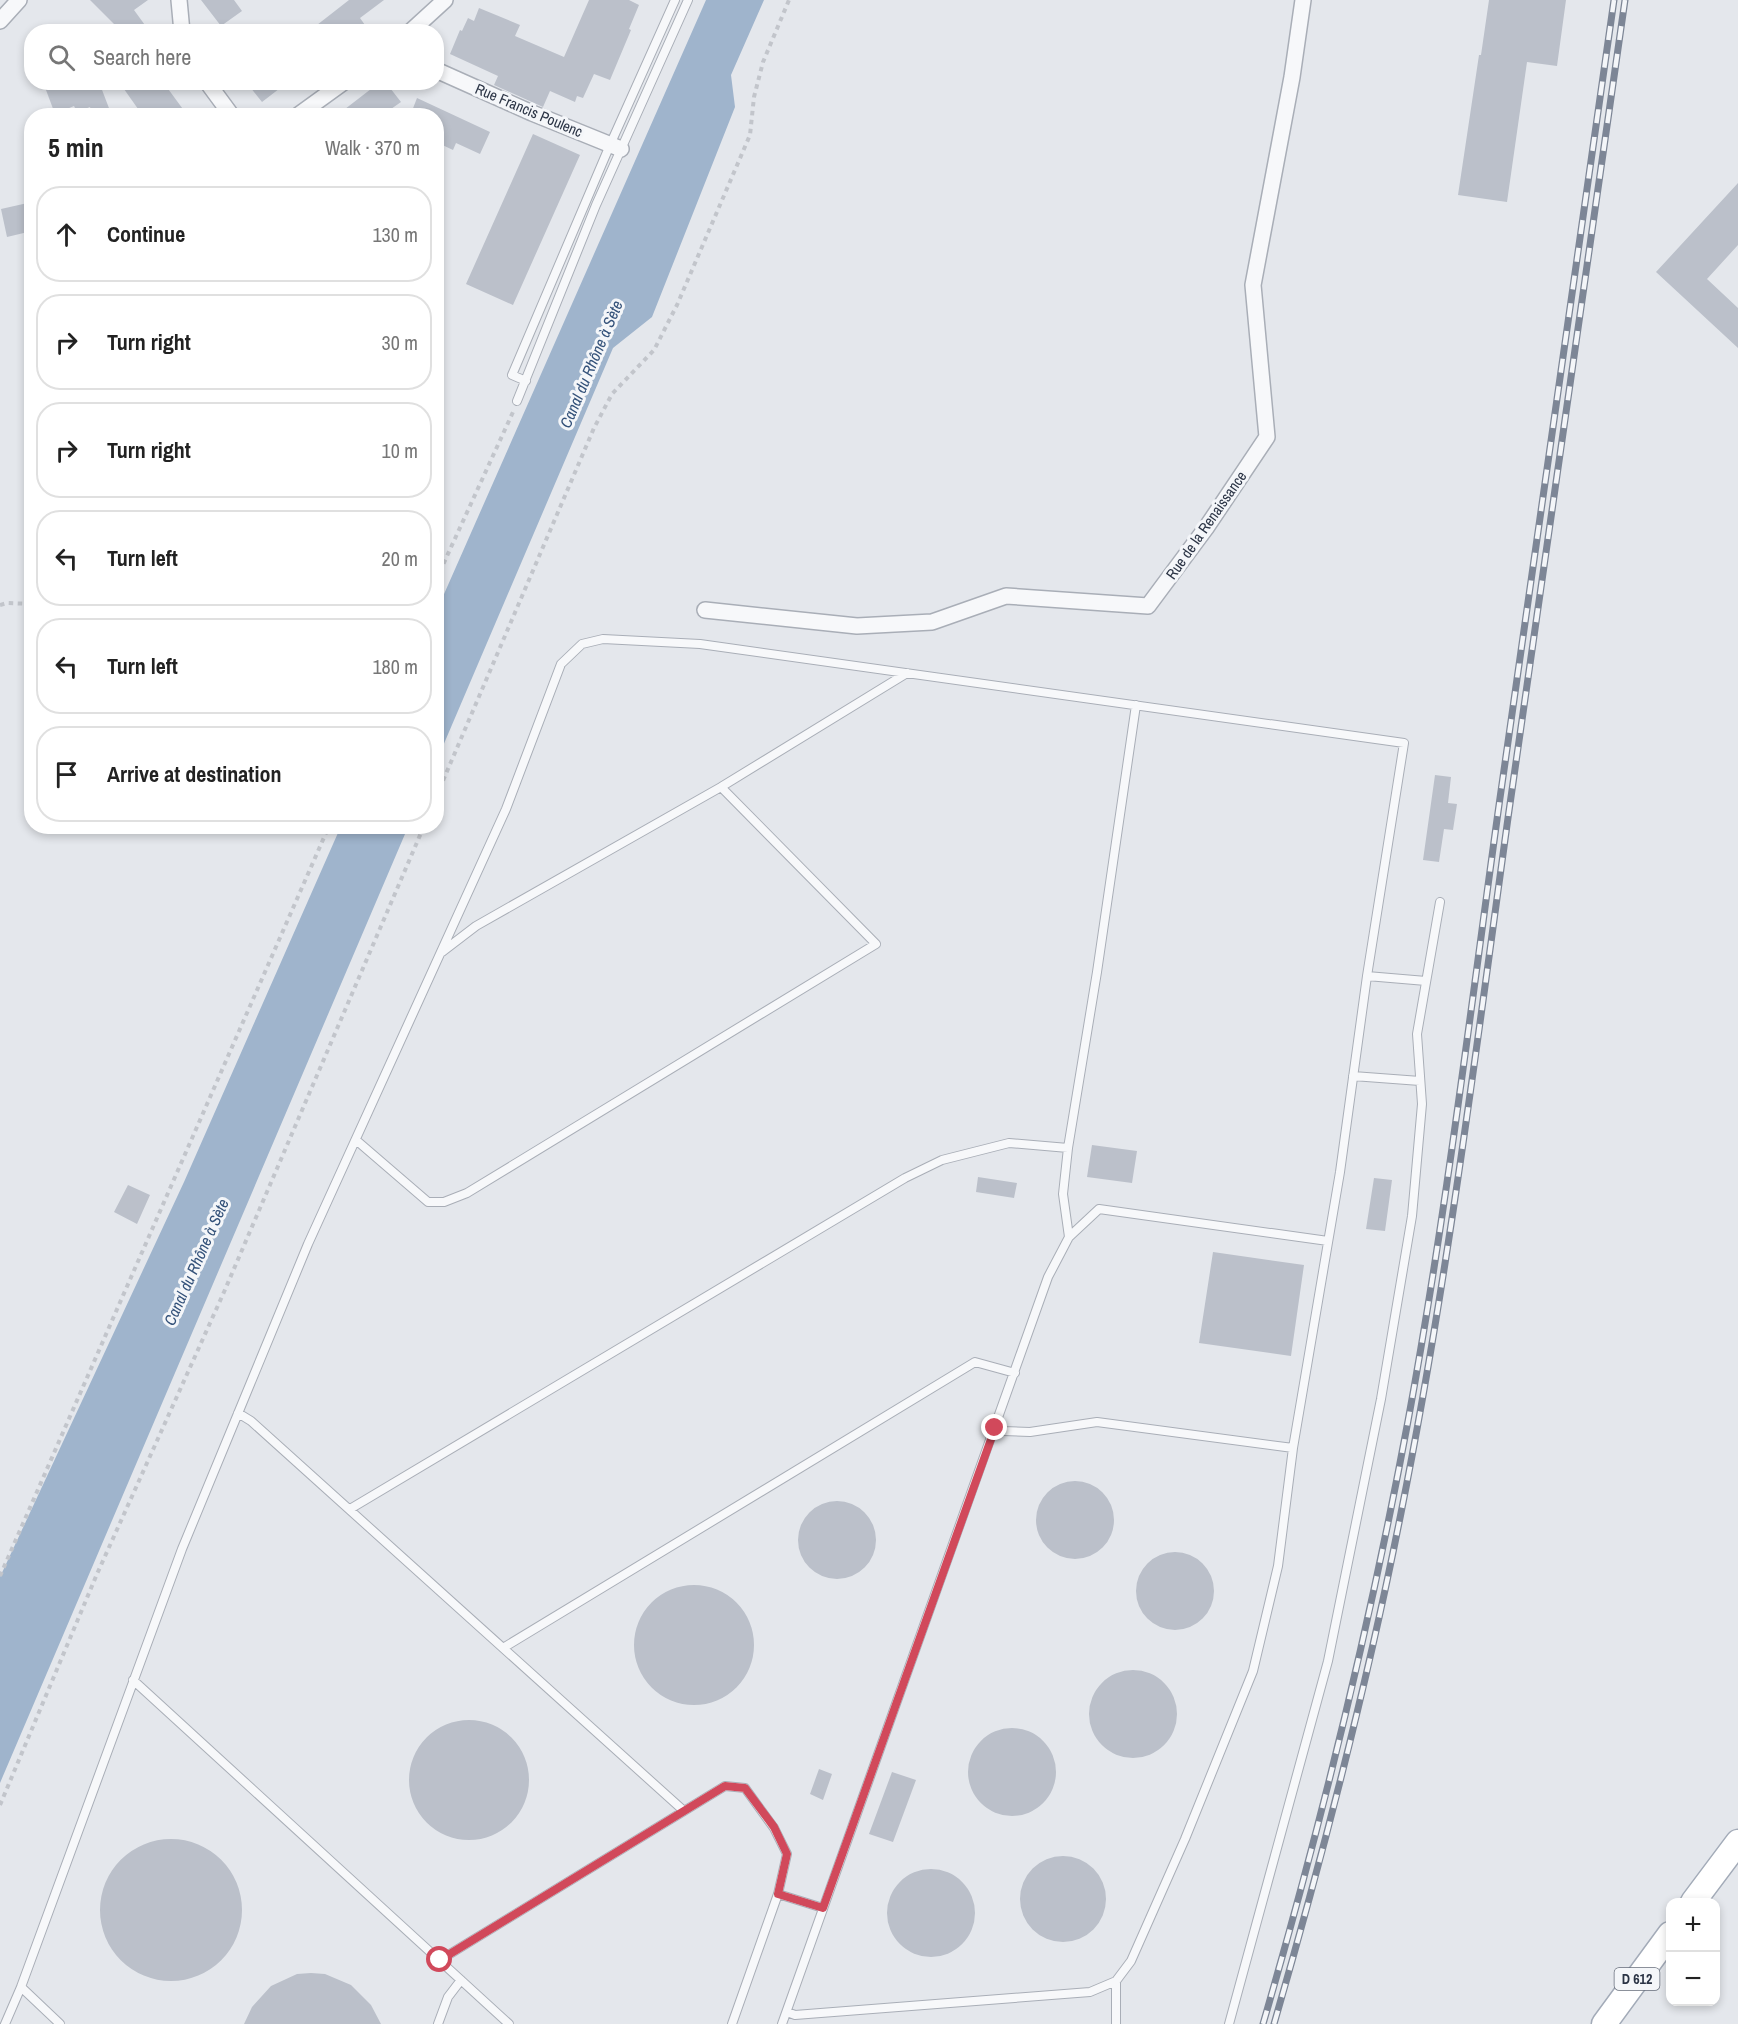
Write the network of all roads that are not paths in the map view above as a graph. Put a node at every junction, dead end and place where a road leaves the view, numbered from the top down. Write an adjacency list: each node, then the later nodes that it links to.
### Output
1 (19, 0): 7 (street)
2 (179, 0): 8 (street)
3 (444, 0): 9 (street)
4 (675, 0): 15 (lane)
5 (688, 0): 15 (lane)
6 (1303, 0): 18 (street, Rue de la Renaissance)
7 (0, 21)
8 (181, 24)
9 (418, 24)
10 (444, 74): 15 (street, Rue Francis Poulenc)
11 (213, 90): 13 (street)
12 (333, 90): 14 (street)
13 (226, 108)
14 (308, 108)
15 (616, 147): 16 (lane); 16 (lane)
16 (525, 381): 17 (lane)
17 (518, 401)
18 (705, 610)
19 (907, 673): 20 (lane); 21 (lane); 23 (lane)
20 (1136, 705): 24 (lane); 29 (lane)
21 (721, 787): 23 (lane); 28 (lane)
22 (1440, 902): 25 (lane)
23 (441, 953): 28 (lane)
24 (1367, 976): 25 (lane); 26 (lane)
25 (1426, 981): 27 (lane)
26 (1353, 1076): 27 (lane); 31 (lane)
27 (1420, 1081): 57 (lane)
28 (356, 1140): 33 (lane)
29 (1068, 1148): 30 (lane); 36 (lane)
30 (1069, 1237): 31 (lane); 32 (lane)
31 (1328, 1241): 35 (lane)
32 (1015, 1373): 34 (lane); 37 (lane)
33 (238, 1413): 36 (lane); 38 (lane)
34 (995, 1428): 35 (lane); 43 (lane)
35 (1293, 1448): 47 (lane)
36 (350, 1509): 37 (lane)
37 (504, 1648): 39 (lane)
38 (133, 1680): 45 (lane); 48 (lane)
39 (684, 1811): 41 (lane); 45 (lane)
40 (1738, 1842): 42 (main road)
41 (778, 1894): 43 (lane); 54 (lane)
42 (1697, 1898)
43 (823, 1908): 49 (lane)
44 (1666, 1941): 58 (main road, D 612)
45 (440, 1960): 46 (lane)
46 (461, 1980): 52 (lane); 53 (lane)
47 (1116, 1981): 49 (lane); 56 (lane)
48 (21, 1987): 50 (lane); 51 (lane)
49 (786, 2012): 55 (lane)
50 (5, 2024)
51 (60, 2024)
52 (438, 2024)
53 (509, 2024)
54 (732, 2024)
55 (782, 2024)
56 (1116, 2024)
57 (1229, 2024)
58 (1604, 2024)

